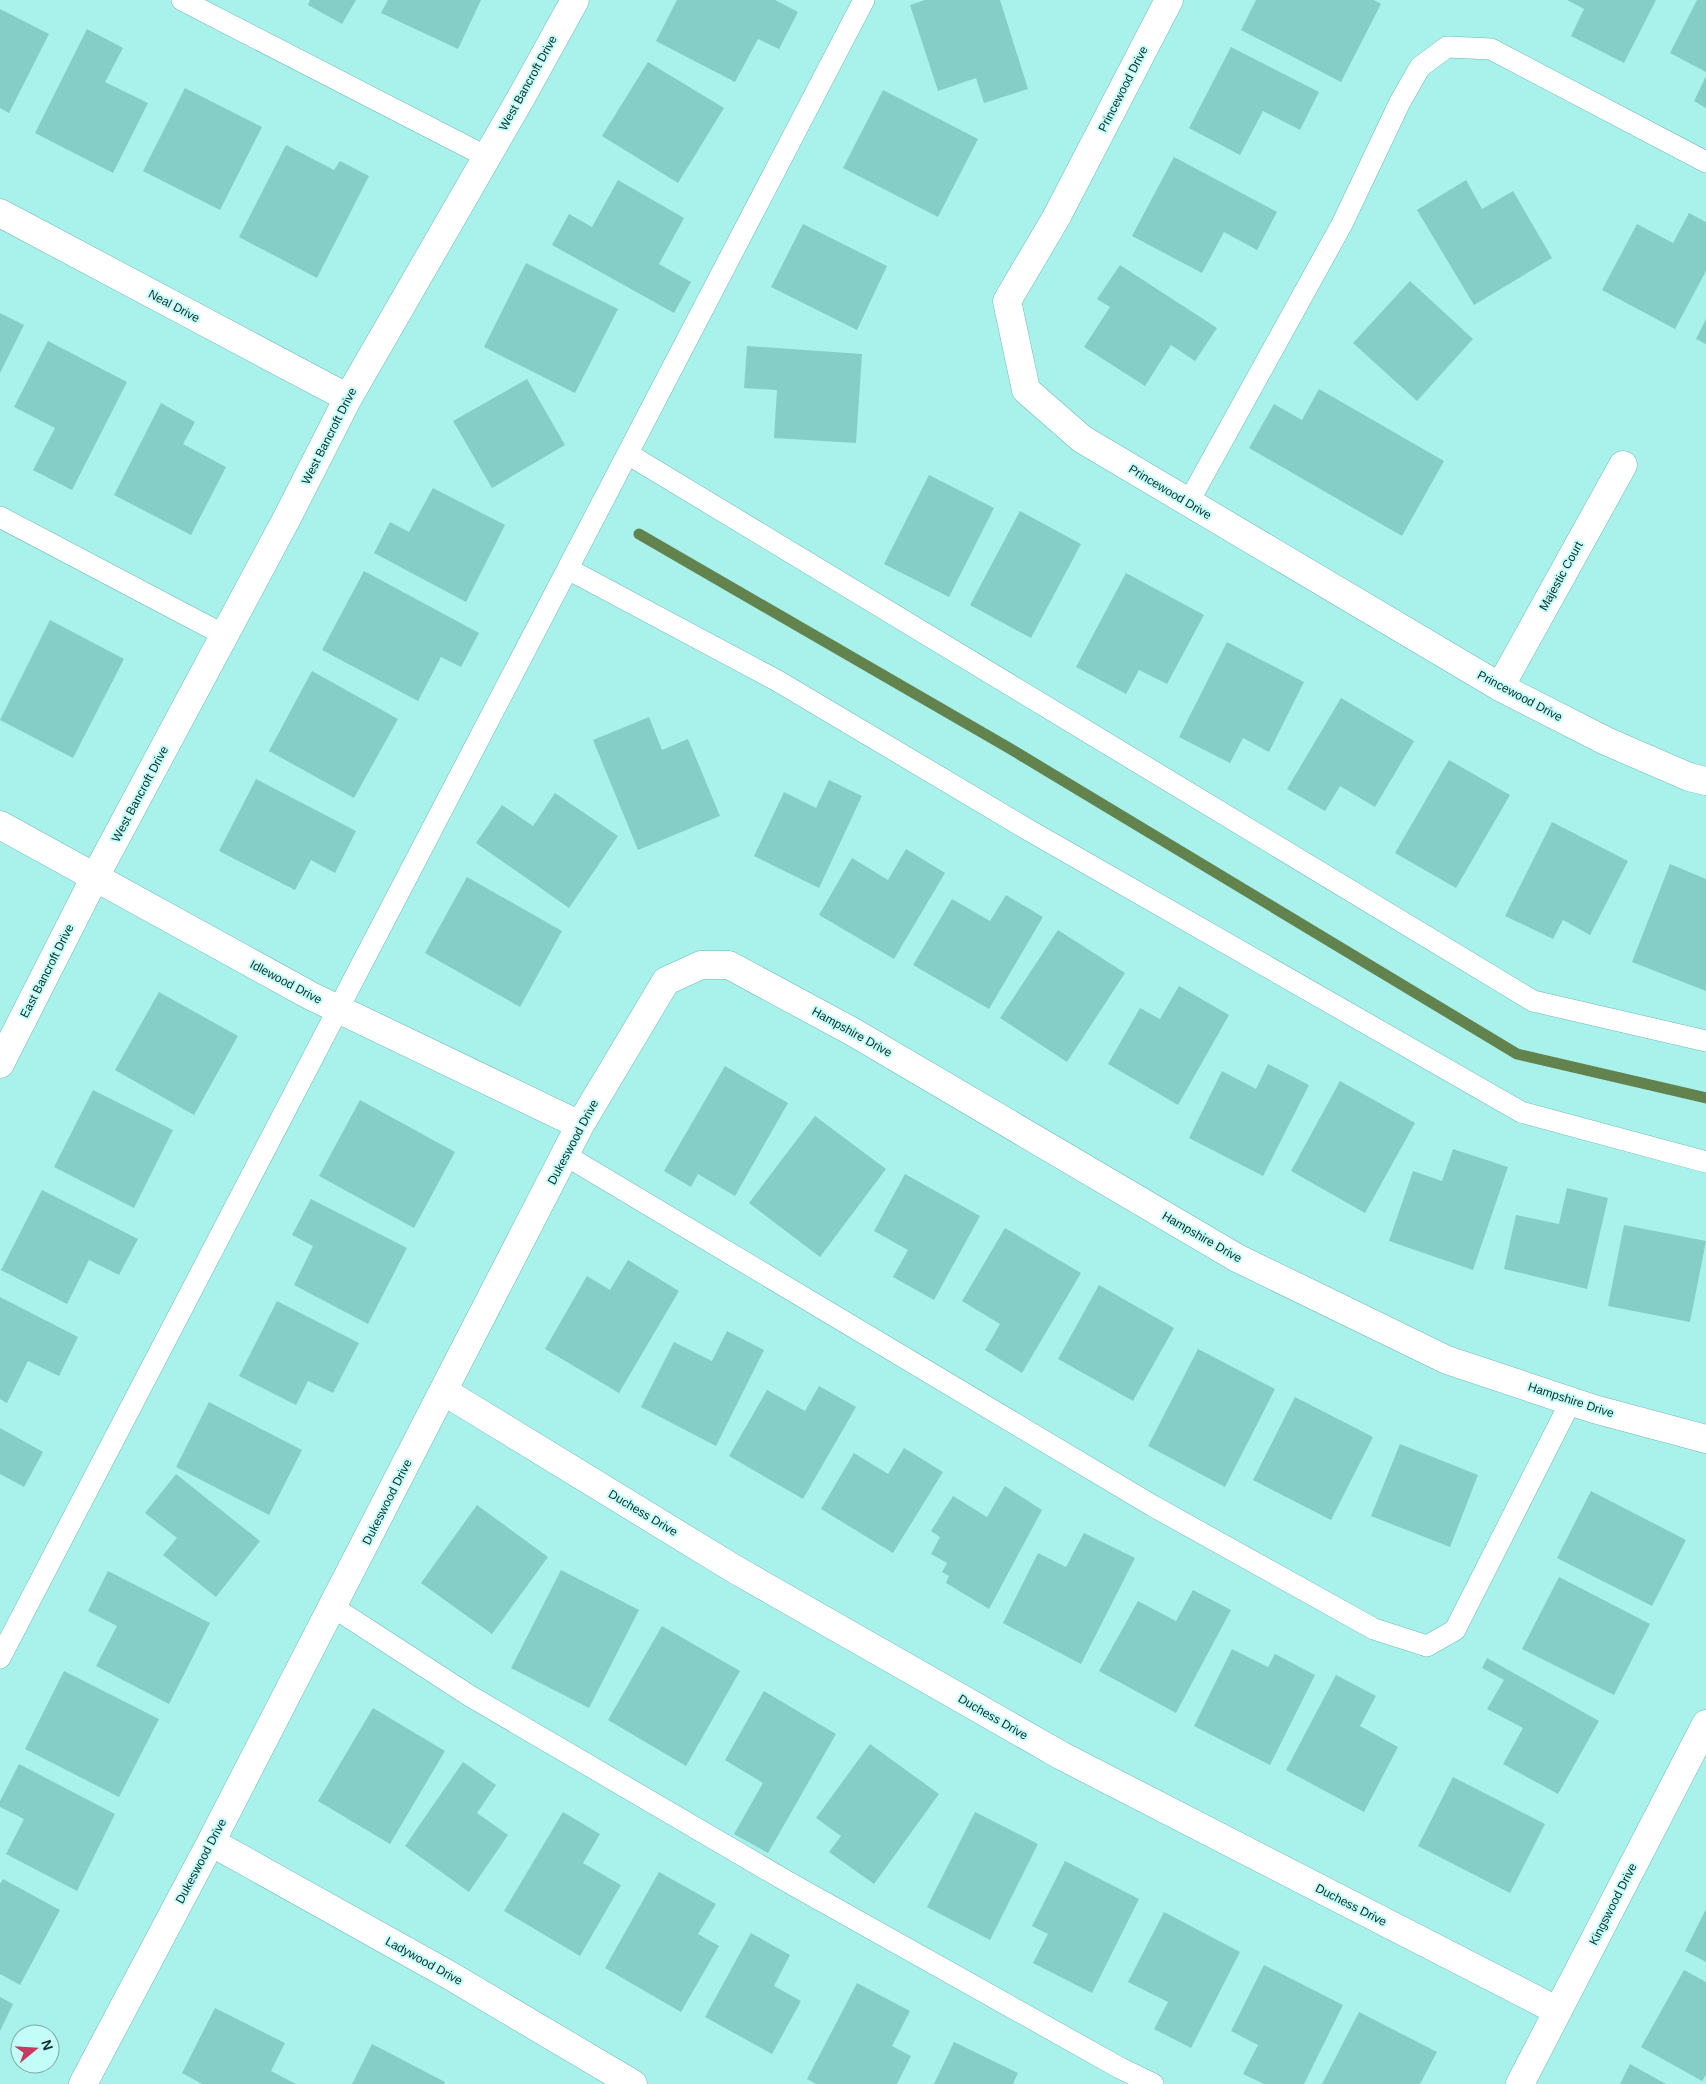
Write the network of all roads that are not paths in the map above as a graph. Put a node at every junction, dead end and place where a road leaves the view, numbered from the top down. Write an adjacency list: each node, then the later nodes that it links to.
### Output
1 (182, 0): 5 (lane)
2 (575, 0): 5 (street, West Bancroft Drive)
3 (864, 0): 9 (lane)
4 (1169, 0): 11 (street, Princewood Drive)
5 (487, 157): 8 (street, West Bancroft Drive)
6 (1706, 162): 11 (lane)
7 (0, 213): 8 (street, Neal Drive)
8 (348, 398): 14 (street, West Bancroft Drive)
9 (628, 454): 13 (lane); 21 (lane)
10 (1623, 465): 15 (street, Majestic Court)
11 (1188, 503): 15 (street, Princewood Drive)
12 (0, 517): 14 (lane)
13 (568, 568): 20 (lane); 25 (lane)
14 (224, 635): 18 (street, West Bancroft Drive)
15 (1500, 687): 16 (street, Princewood Drive)
16 (1706, 781)
17 (0, 825): 18 (street, Idlewood Drive)
18 (95, 878): 20 (street, Idlewood Drive); 22 (street, East Bancroft Drive)
19 (729, 965): 23 (street, Dukeswood Drive); 27 (street, Hampshire Drive)
20 (338, 1009): 23 (street, Idlewood Drive); 30 (lane)
21 (1706, 1041)
22 (0, 1064)
23 (580, 1125): 24 (street, Dukeswood Drive)
24 (565, 1155): 26 (street, Dukeswood Drive); 27 (lane)
25 (1706, 1162)
26 (444, 1392): 29 (street, Dukeswood Drive); 33 (street, Duchess Drive)
27 (1571, 1401): 28 (street, Hampshire Drive)
28 (1706, 1439)
29 (333, 1607): 32 (street, Dukeswood Drive); 36 (lane)
30 (0, 1658)
31 (1706, 1724): 33 (street, Kingswood Drive)
32 (211, 1842): 34 (street, Dukeswood Drive); 35 (street, Ladywood Drive)
33 (1558, 2011): 37 (street, Kingswood Drive)
34 (83, 2084)
35 (634, 2084)
36 (1153, 2084)
37 (1520, 2084)

